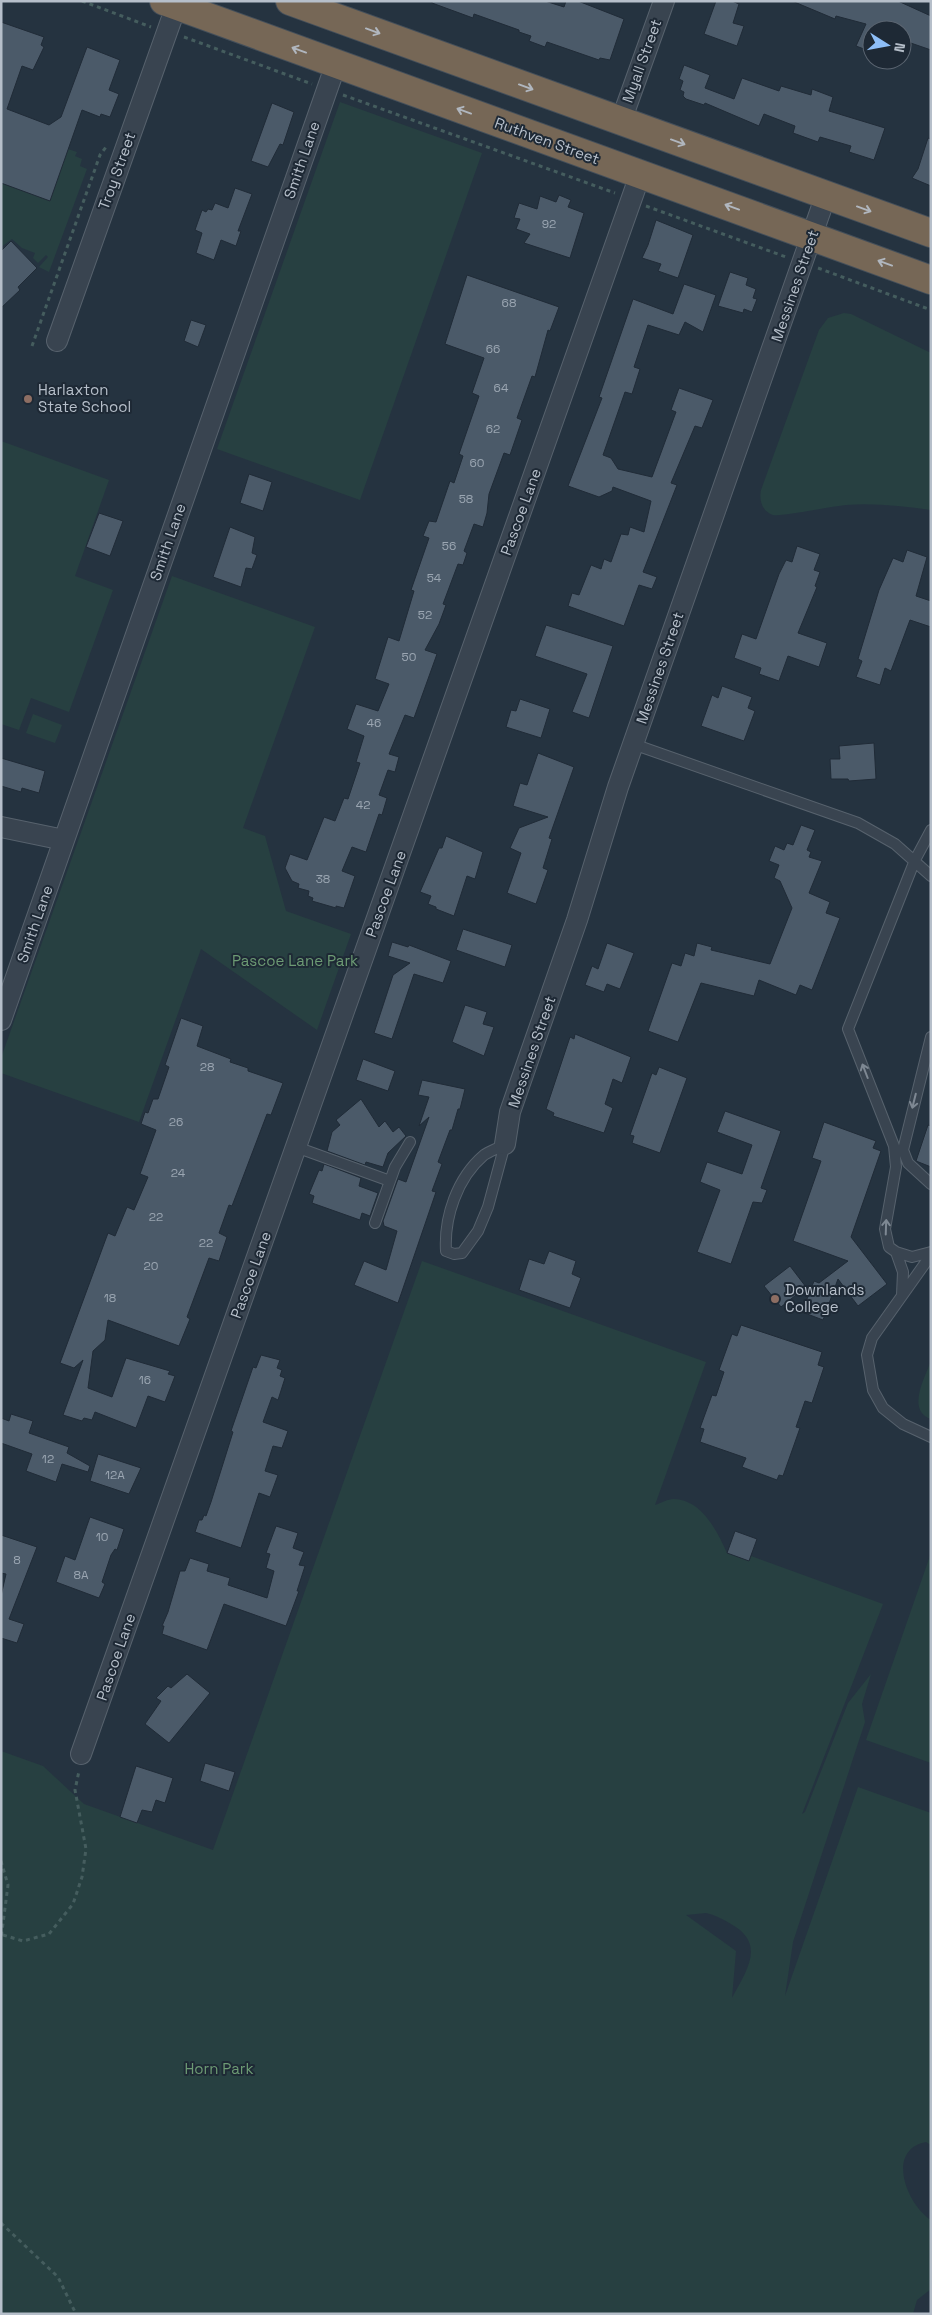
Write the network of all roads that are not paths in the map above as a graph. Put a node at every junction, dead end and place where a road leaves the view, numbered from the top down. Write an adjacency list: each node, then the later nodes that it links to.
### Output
1 (290, 1): 5 (highway, one-way to 5)
2 (664, 1): 5 (street, Myall Street)
3 (173, 3): 4 (highway, Ruthven Street, one-way to 3); 11 (street, Troy Street)
4 (336, 64): 6 (highway, Ruthven Street, one-way to 4); 15 (street, Smith Lane)
5 (620, 122): 7 (highway, one-way to 7)
6 (640, 174): 9 (highway, Ruthven Street, one-way to 6); 22 (street, Pascoe Lane)
7 (826, 195): 8 (highway, one-way to 8); 9 (street, Messines Street)
8 (931, 233)
9 (812, 236): 10 (highway, Ruthven Street, one-way to 9); 12 (street, Messines Street)
10 (931, 280)
11 (57, 341)
12 (633, 744): 16 (lane); 21 (street, Messines Street)
13 (1, 827): 15 (street)
14 (931, 830): 16 (lane)
15 (64, 840): 18 (street, Smith Lane)
16 (915, 860): 17 (lane); 26 (lane, one-way to 16)
17 (931, 876)
18 (1, 1020)
19 (931, 1037): 24 (lane, one-way to 24)
20 (410, 1142): 23 (lane)
21 (505, 1144): 21 (lane)
22 (296, 1147): 23 (lane); 30 (street, Pascoe Lane)
23 (390, 1181): 25 (lane)
24 (931, 1184)
25 (376, 1223)
26 (896, 1252): 27 (lane); 28 (lane)
27 (931, 1254): 28 (lane)
28 (902, 1296): 29 (lane)
29 (931, 1438)
30 (81, 1754)

